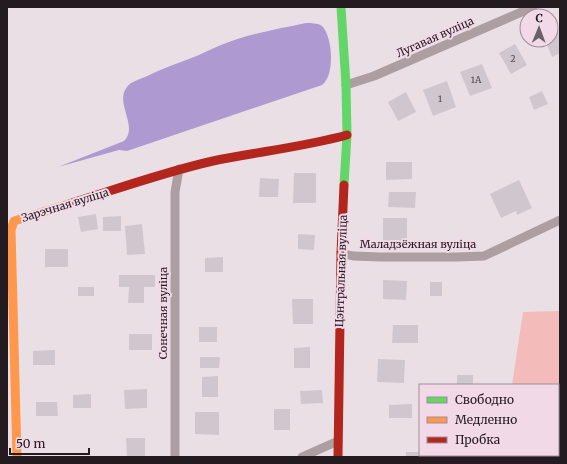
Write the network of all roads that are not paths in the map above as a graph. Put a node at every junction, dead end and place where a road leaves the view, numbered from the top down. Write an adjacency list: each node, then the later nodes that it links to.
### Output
1 (341, 7): 3 (street, Цэнтральная вуліца)
2 (533, 7): 3 (street, Лугавая вуліца)
3 (346, 85): 4 (street, Цэнтральная вуліца)
4 (347, 135): 5 (street, Зарэчная вуліца); 8 (street, Цэнтральная вуліца)
5 (179, 169): 7 (street, Зарэчная вуліца); 11 (street, Сонечная вуліца)
6 (560, 220): 8 (street, Маладзёжная вуліца)
7 (10, 222): 10 (street, Зарэчная вуліца)
8 (341, 253): 9 (street, Цэнтральная вуліца)
9 (338, 442): 12 (street); 13 (street, Цэнтральная вуліца)
10 (18, 457)
11 (175, 457)
12 (302, 457)
13 (338, 457)

